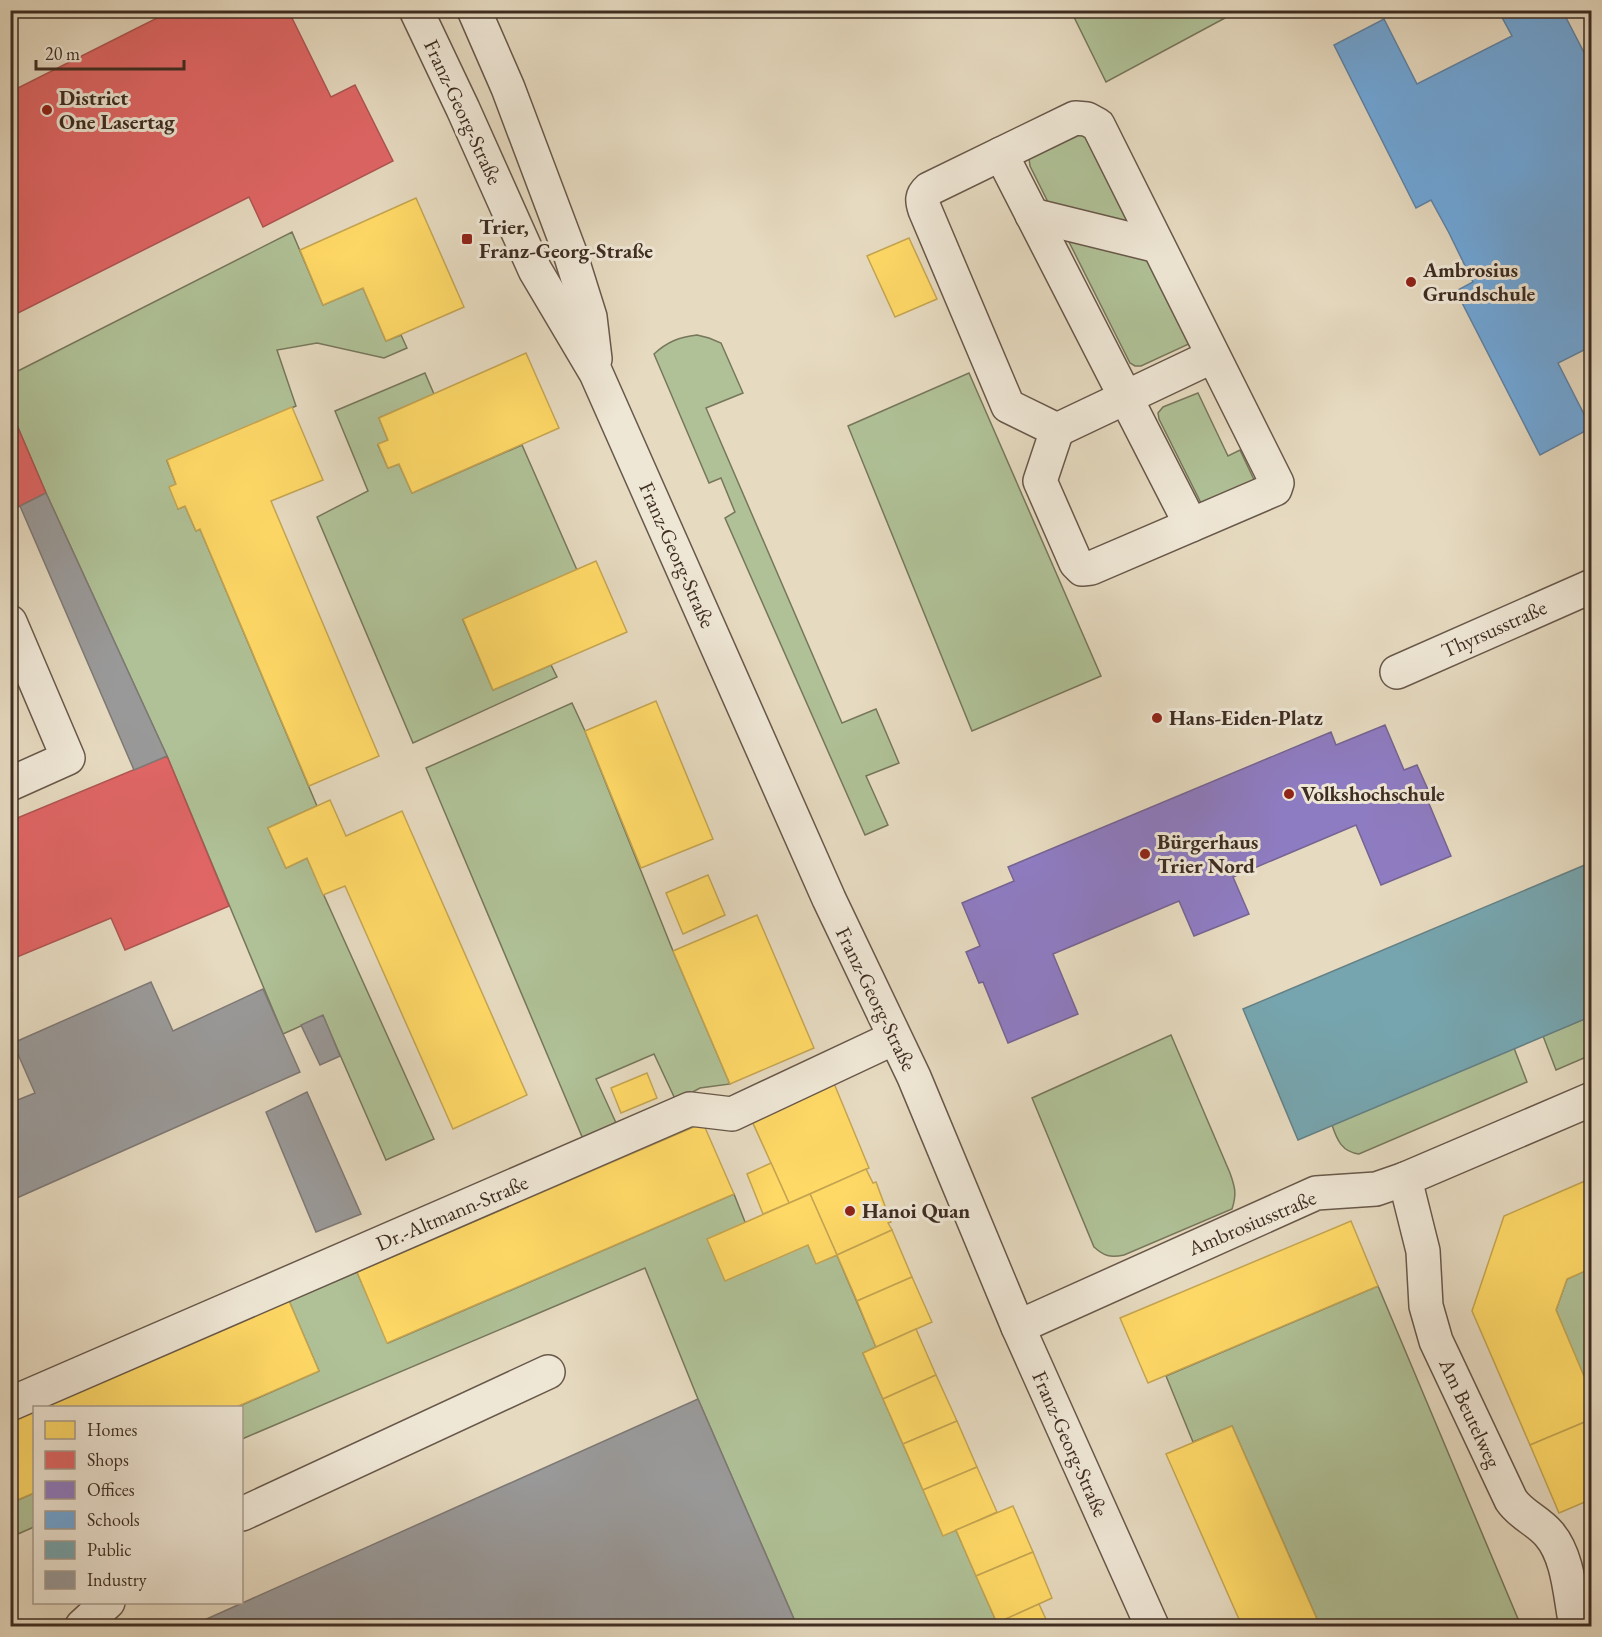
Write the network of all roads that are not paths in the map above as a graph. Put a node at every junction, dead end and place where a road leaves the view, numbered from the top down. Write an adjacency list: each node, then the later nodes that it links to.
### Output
1 (416, 10): 7 (street, Franz-Georg-Straße)
2 (474, 10): 7 (street, Franz-Georg-Straße)
3 (1001, 154): 4 (street); 5 (street); 9 (street)
4 (1032, 215): 5 (street); 8 (street)
5 (1158, 246): 6 (street)
6 (1214, 356): 8 (street); 10 (street)
7 (596, 373): 15 (street, Franz-Georg-Straße)
8 (1124, 397): 9 (street); 10 (street)
9 (1057, 430): 10 (street)
10 (1191, 525)
11 (1592, 586): 13 (street, Thyrsusstraße)
12 (10, 622): 14 (street)
13 (1397, 672)
14 (10, 784)
15 (894, 1038): 18 (street, Franz-Georg-Straße); 20 (street, Dr.-Altmann-Straße)
16 (1592, 1099): 17 (street, Ambrosiusstraße)
17 (1405, 1179): 18 (street, Ambrosiusstraße); 25 (street, Am Beutelweg)
18 (1018, 1327): 24 (street, Franz-Georg-Straße)
19 (548, 1372): 21 (street)
20 (10, 1404)
21 (243, 1514)
22 (106, 1604): 23 (street)
23 (82, 1626)
24 (1152, 1626)
25 (1576, 1626)

